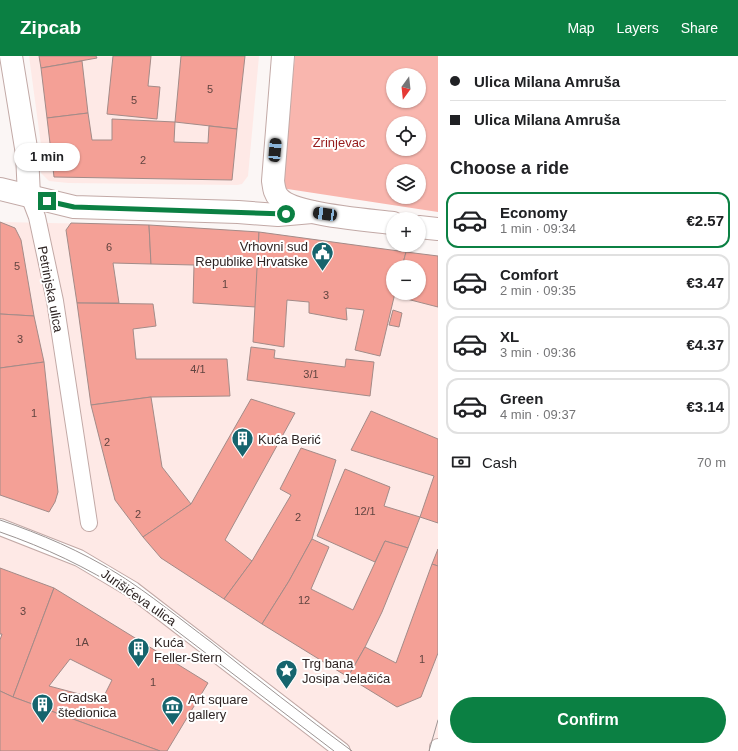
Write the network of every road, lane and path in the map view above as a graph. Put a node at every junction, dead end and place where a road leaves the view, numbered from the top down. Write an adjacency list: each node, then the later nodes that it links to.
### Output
1 (11, 56): 4 (street, Petrinjska ulica)
2 (283, 56): 5 (street)
3 (0, 189): 4 (street)
4 (30, 196): 5 (street); 9 (street, Petrinjska ulica)
5 (312, 212): 6 (street)
6 (386, 222)
7 (426, 228): 8 (street)
8 (438, 229)
9 (89, 523)
10 (0, 527): 12 (street, Jurišićeva ulica)
11 (438, 747): 13 (street)
12 (342, 751)
13 (438, 751)

